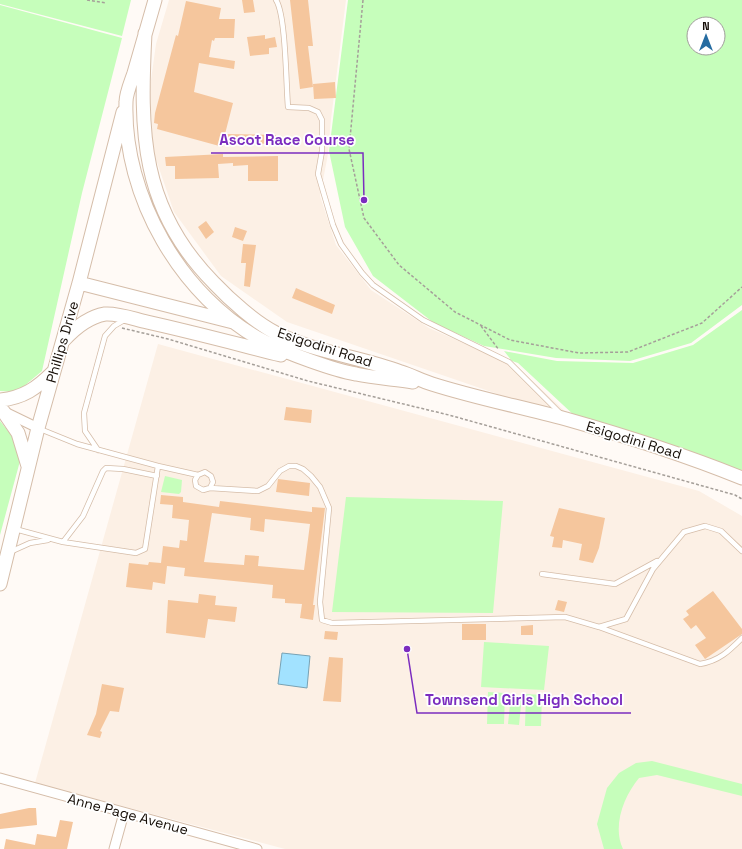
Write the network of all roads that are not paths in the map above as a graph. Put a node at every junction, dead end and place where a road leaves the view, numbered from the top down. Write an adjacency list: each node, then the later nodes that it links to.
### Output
1 (155, 0): 3 (main road, Esigodini Road)
2 (276, 0): 14 (lane)
3 (145, 33): 4 (main road, Esigodini Road); 8 (main road, Esigodini Road)
4 (126, 101): 5 (main road, Phillips Drive); 7 (main road, Esigodini Road)
5 (80, 283): 7 (main road); 9 (main road, Phillips Drive)
6 (128, 318): 9 (main road); 11 (main road); 16 (lane)
7 (238, 324): 8 (main road); 11 (main road, Esigodini Road)
8 (275, 332): 12 (main road, Esigodini Road)
9 (62, 343): 10 (main road, Phillips Drive)
10 (54, 370): 13 (main road); 15 (main road, Phillips Drive)
11 (355, 374): 12 (main road, Esigodini Road)
12 (431, 384): 14 (main road, Esigodini Road)
13 (1, 407): 15 (street); 18 (main road)
14 (567, 420): 21 (main road, Esigodini Road)
15 (38, 428): 16 (lane); 18 (main road, Phillips Drive)
16 (98, 450): 17 (lane)
17 (158, 466): 19 (lane); 20 (lane)
18 (29, 468): 23 (main road, Phillips Drive)
19 (198, 474): 22 (lane); 22 (lane)
20 (157, 476): 25 (lane); 25 (lane)
21 (742, 478)
22 (210, 488): 31 (lane)
23 (15, 529): 24 (lane); 27 (main road, Phillips Drive)
24 (51, 540): 25 (lane); 27 (lane)
25 (63, 542)
26 (742, 551): 28 (lane)
27 (8, 553): 30 (main road, Phillips Drive)
28 (659, 561): 29 (lane); 31 (lane)
29 (542, 574)
30 (0, 584)
31 (599, 627): 32 (lane)
32 (742, 638)
33 (0, 778): 34 (street, Anne Page Avenue)
34 (124, 813): 35 (street); 36 (street, Anne Page Avenue)
35 (114, 849)
36 (257, 849)

